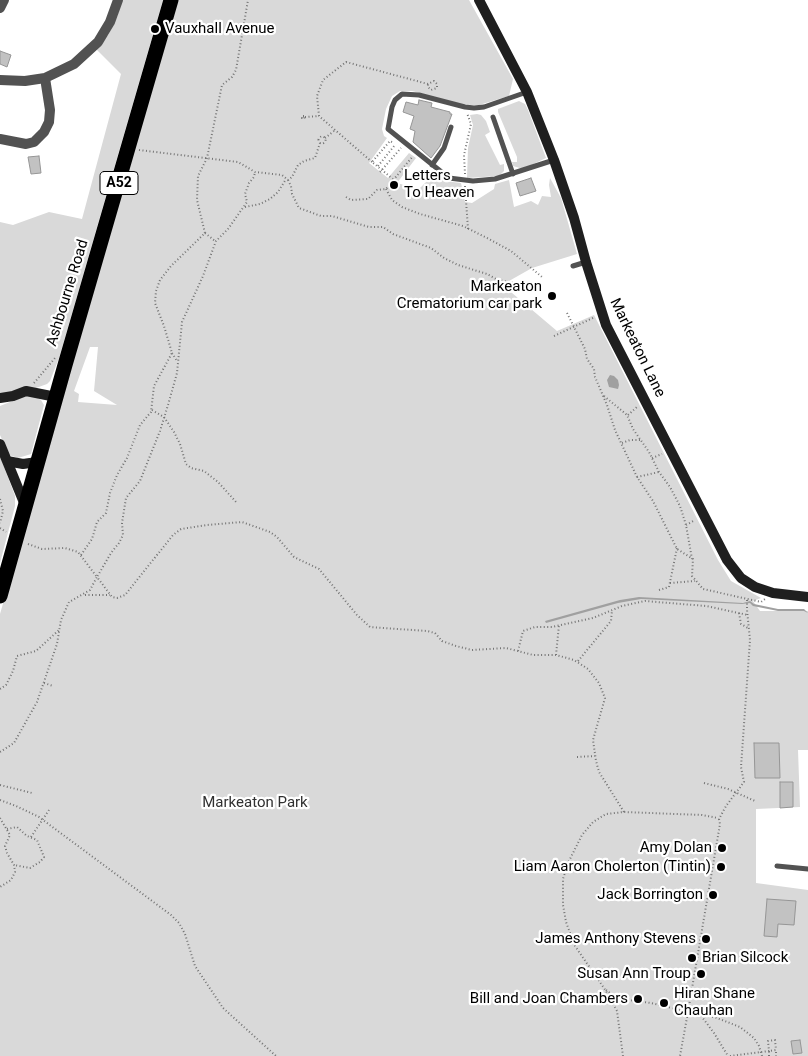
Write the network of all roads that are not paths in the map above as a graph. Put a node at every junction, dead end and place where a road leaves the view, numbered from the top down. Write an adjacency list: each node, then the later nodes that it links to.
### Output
1 (4, 0): 5 (street)
2 (118, 0): 6 (street)
3 (171, 0): 17 (highway, Ashbourne Road / A52)
4 (479, 0): 8 (street, Markeaton Lane)
5 (0, 8)
6 (45, 78): 7 (street); 11 (street)
7 (0, 80)
8 (527, 92): 12 (street, Markeaton Lane); 13 (lane)
9 (492, 117): 14 (lane)
10 (451, 127): 13 (lane)
11 (0, 139)
12 (554, 160): 14 (lane); 15 (street, Markeaton Lane)
13 (432, 165): 14 (lane)
14 (513, 174)
15 (586, 262): 16 (lane); 24 (street, Markeaton Lane)
16 (572, 266)
17 (56, 397): 18 (street); 21 (highway, Ashbourne Road / A52)
18 (0, 398)
19 (0, 444): 20 (street)
20 (7, 462): 21 (street); 22 (street)
21 (37, 462): 22 (highway, Ashbourne Road / A52)
22 (25, 505): 23 (highway, Ashbourne Road / A52)
23 (0, 596)
24 (808, 597)
25 (777, 866): 26 (lane)
26 (808, 869)

